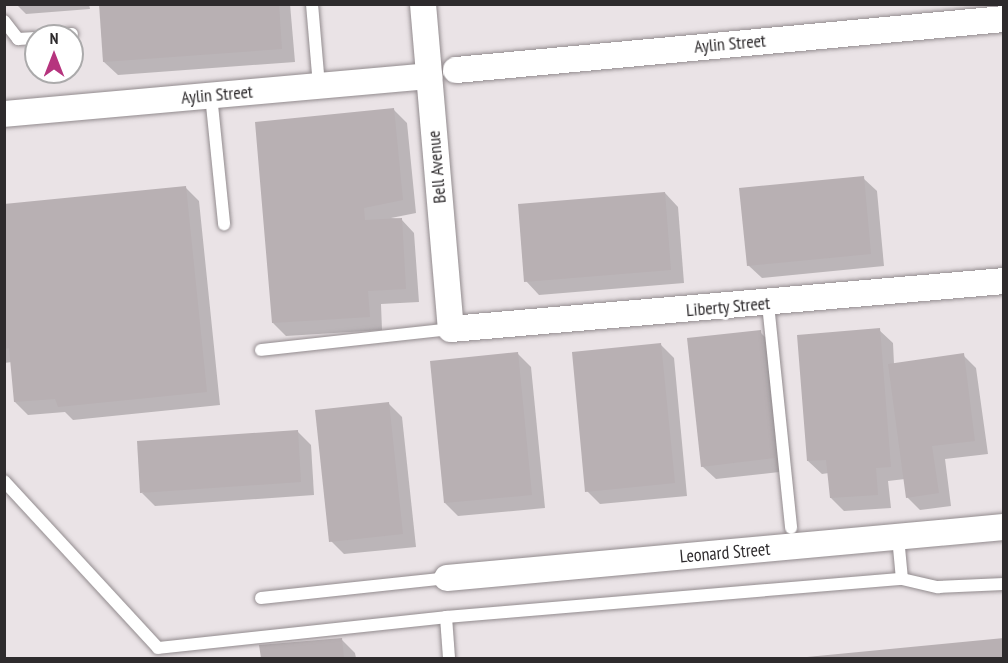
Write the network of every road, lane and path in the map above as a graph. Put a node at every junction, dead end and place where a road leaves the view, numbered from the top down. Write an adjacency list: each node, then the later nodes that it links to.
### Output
1 (312, 4): 8 (lane)
2 (423, 4): 7 (street, Bell Avenue)
3 (1004, 19): 6 (street, Aylin Street)
4 (4, 21): 5 (lane)
5 (24, 39)
6 (456, 70)
7 (429, 76): 8 (street, Aylin Street); 14 (street, Bell Avenue)
8 (319, 86): 9 (street, Aylin Street)
9 (211, 95): 10 (street, Aylin Street); 11 (lane)
10 (4, 114)
11 (224, 224)
12 (1004, 281): 13 (street, Liberty Street)
13 (768, 304): 14 (street, Liberty Street); 18 (lane)
14 (451, 329): 15 (lane)
15 (261, 350)
16 (4, 481): 24 (lane)
17 (1004, 527): 19 (street, Leonard Street)
18 (791, 528)
19 (898, 537): 20 (street, Leonard Street); 21 (lane)
20 (447, 578): 23 (lane)
21 (903, 579): 22 (lane); 24 (lane)
22 (1004, 584)
23 (261, 598)
24 (446, 617): 25 (lane)
25 (449, 658)

